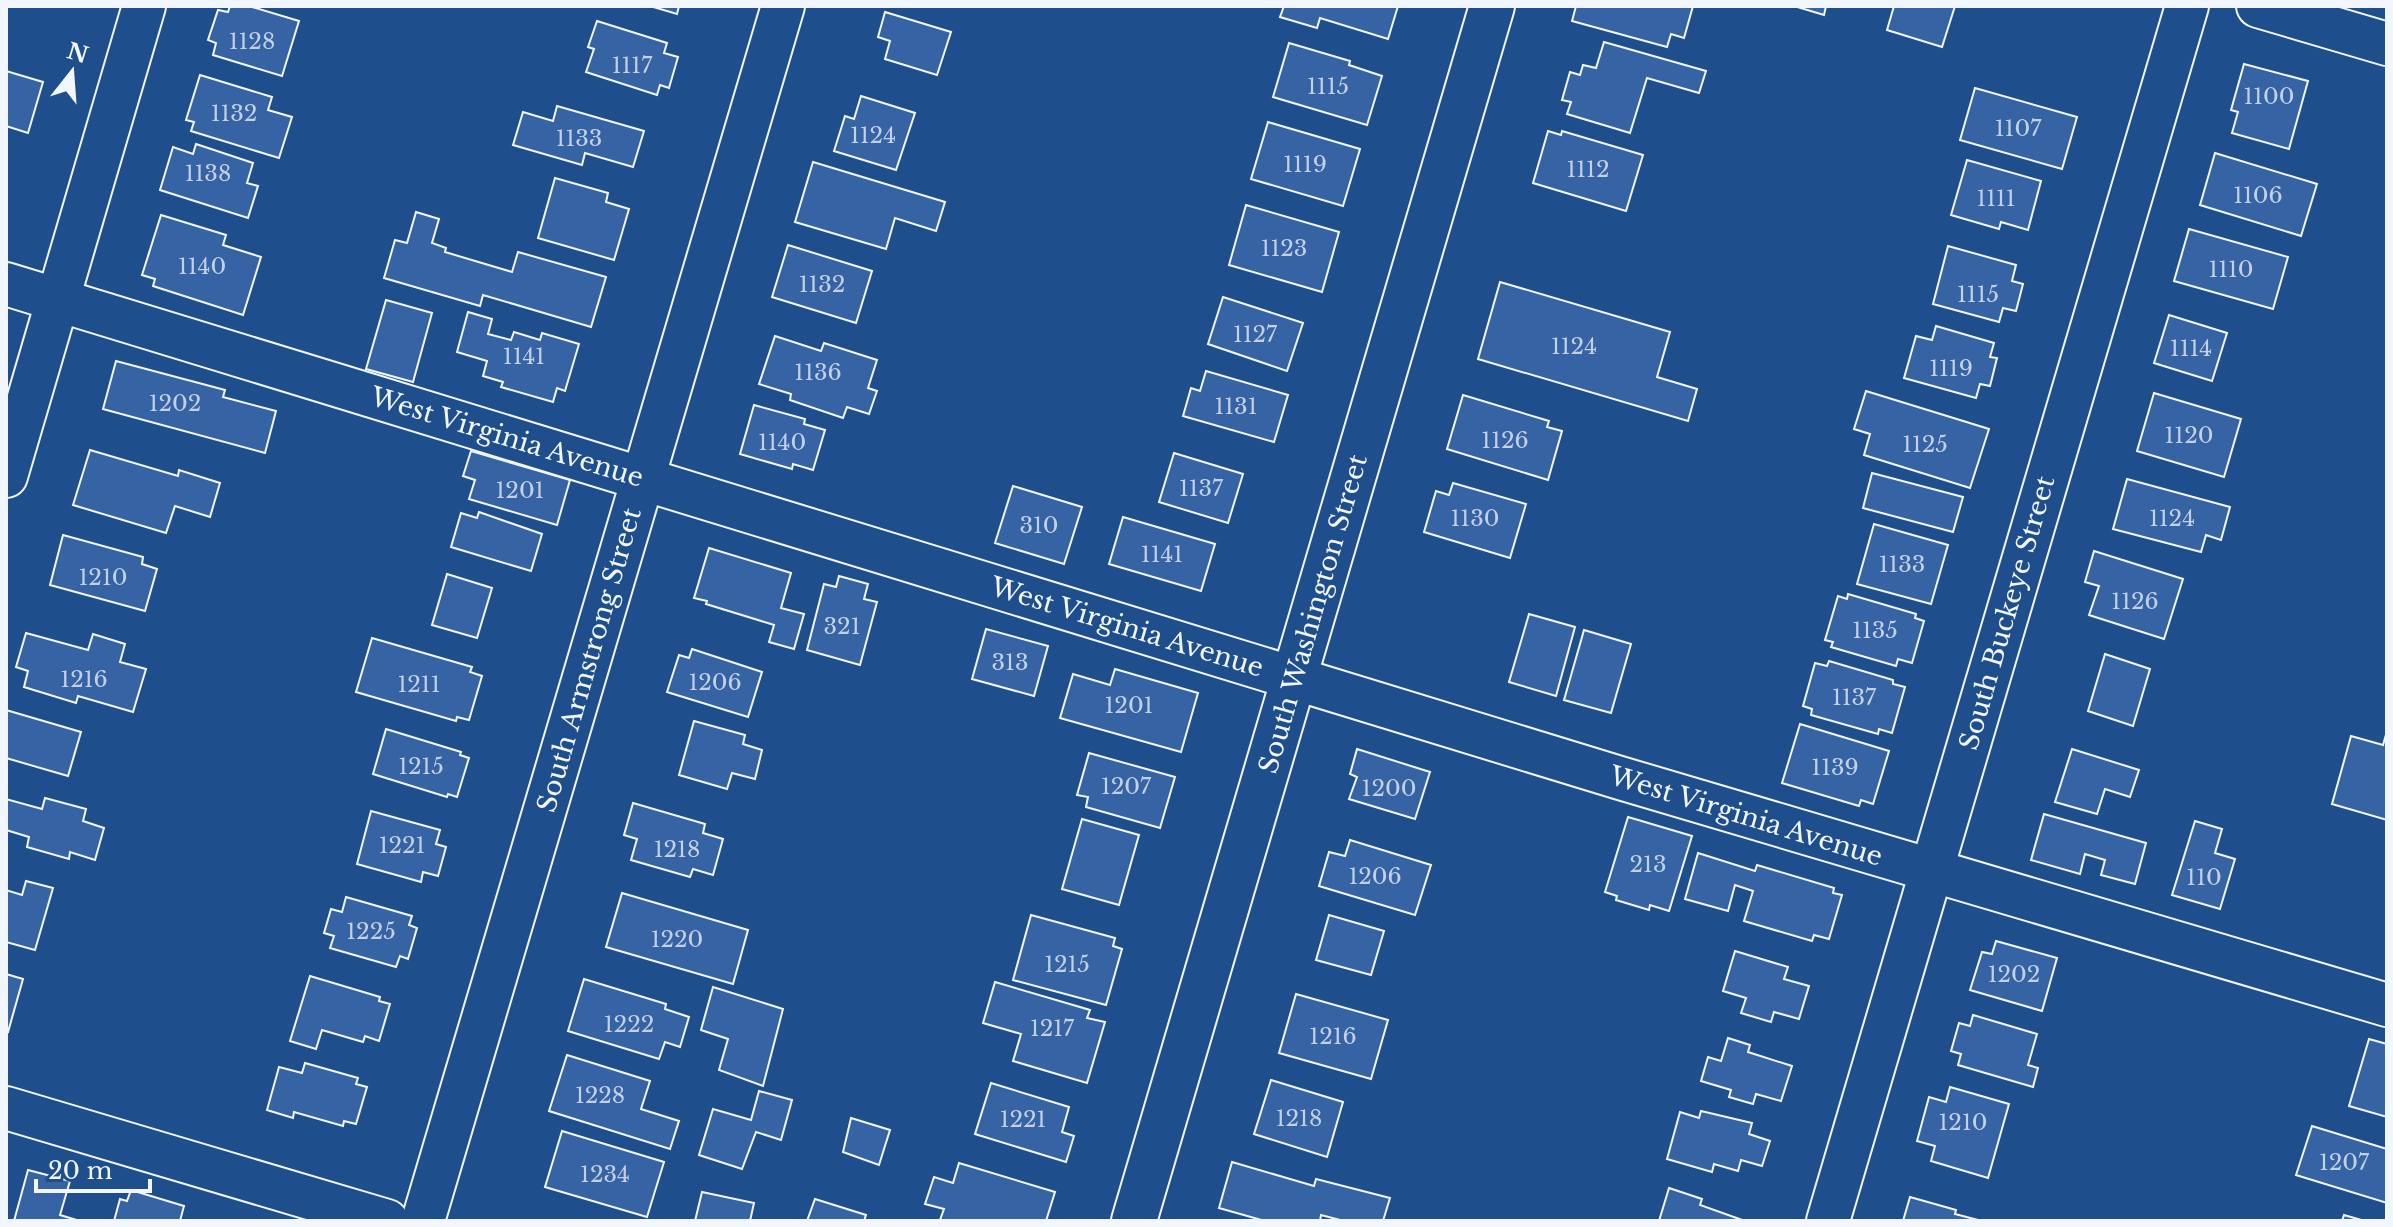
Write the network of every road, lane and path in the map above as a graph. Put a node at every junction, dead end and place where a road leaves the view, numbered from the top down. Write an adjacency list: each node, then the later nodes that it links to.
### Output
1 (144, 6): 8 (street)
2 (783, 6): 10 (street, South Armstrong Street)
3 (1492, 6): 11 (main road, South Washington Street)
4 (2187, 6): 12 (street, South Buckeye Street)
5 (2258, 6): 6 (street)
6 (2387, 44)
7 (6, 284): 8 (street, West Virginia Avenue)
8 (57, 298): 9 (street); 10 (street, West Virginia Avenue)
9 (6, 476)
10 (643, 480): 11 (street, West Virginia Avenue); 16 (street, South Armstrong Street)
11 (1294, 677): 12 (street, West Virginia Avenue); 17 (main road, South Washington Street)
12 (1931, 871): 13 (street, West Virginia Avenue); 18 (street, South Buckeye Street)
13 (2387, 1005)
14 (6, 1108): 15 (street)
15 (387, 1221)
16 (423, 1221)
17 (1134, 1221)
18 (1828, 1221)

